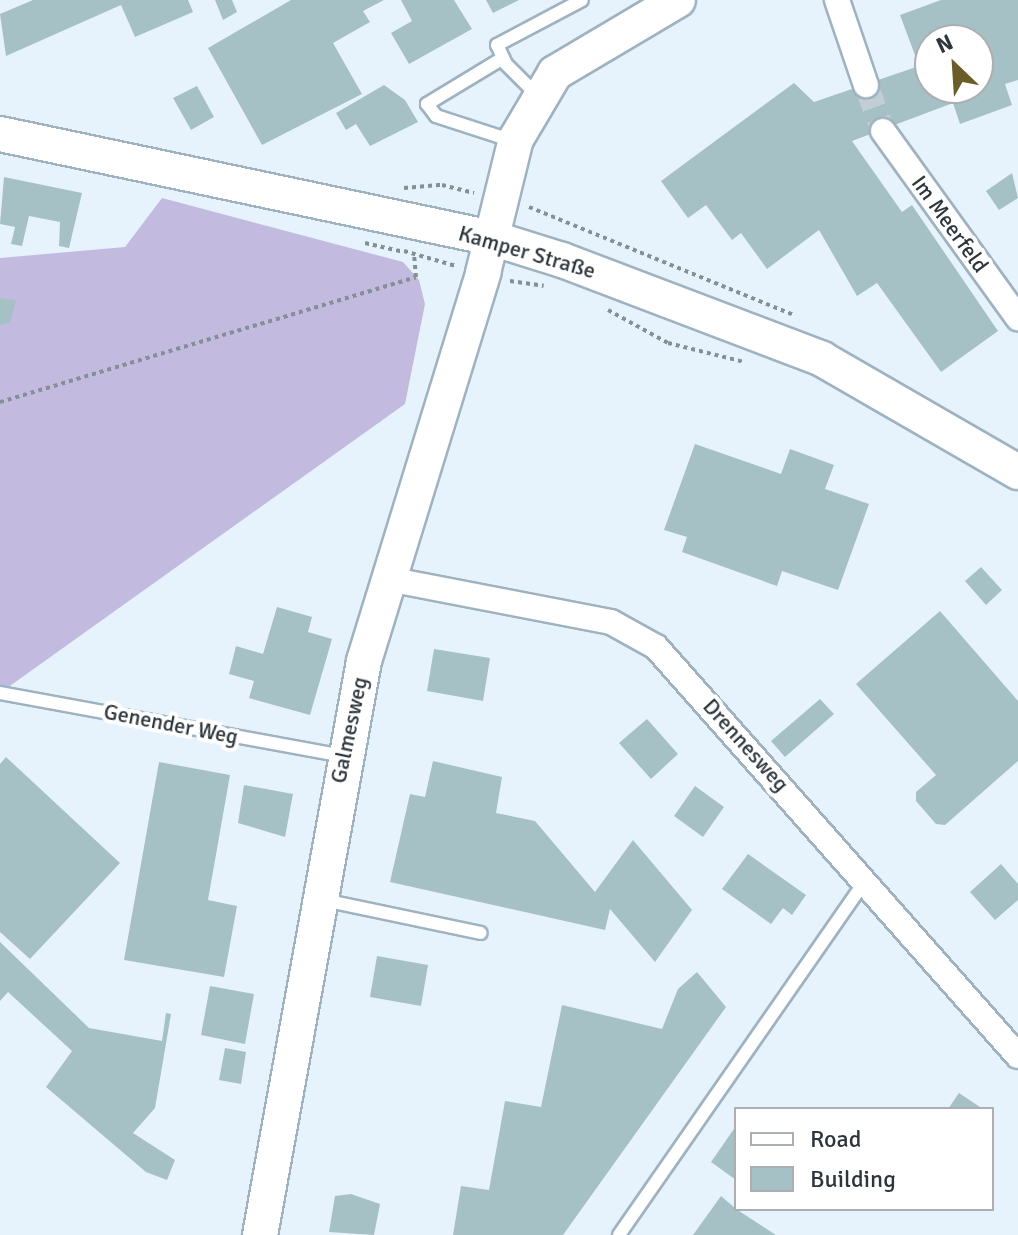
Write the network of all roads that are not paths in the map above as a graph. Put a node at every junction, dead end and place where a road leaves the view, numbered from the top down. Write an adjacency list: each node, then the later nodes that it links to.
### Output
1 (582, 0): 4 (lane)
2 (837, 0): 5 (street)
3 (670, 2): 6 (street)
4 (503, 58): 6 (lane); 9 (lane)
5 (866, 85)
6 (538, 96): 9 (street)
7 (883, 131): 11 (street, Im Meerfeld)
8 (0, 134): 10 (street, Kamper Straße)
9 (516, 142): 10 (street)
10 (492, 238): 12 (street, Kamper Straße); 13 (street, Galmesweg)
11 (1018, 318)
12 (1018, 472)
13 (388, 579): 15 (street, Galmesweg); 16 (street, Drennesweg)
14 (0, 693): 15 (lane, Genender Weg)
15 (342, 756): 17 (street, Galmesweg)
16 (866, 880): 19 (street, Drennesweg); 21 (lane)
17 (317, 898): 18 (lane); 20 (street, Galmesweg)
18 (481, 933)
19 (1018, 1056)
20 (260, 1235)
21 (619, 1235)

